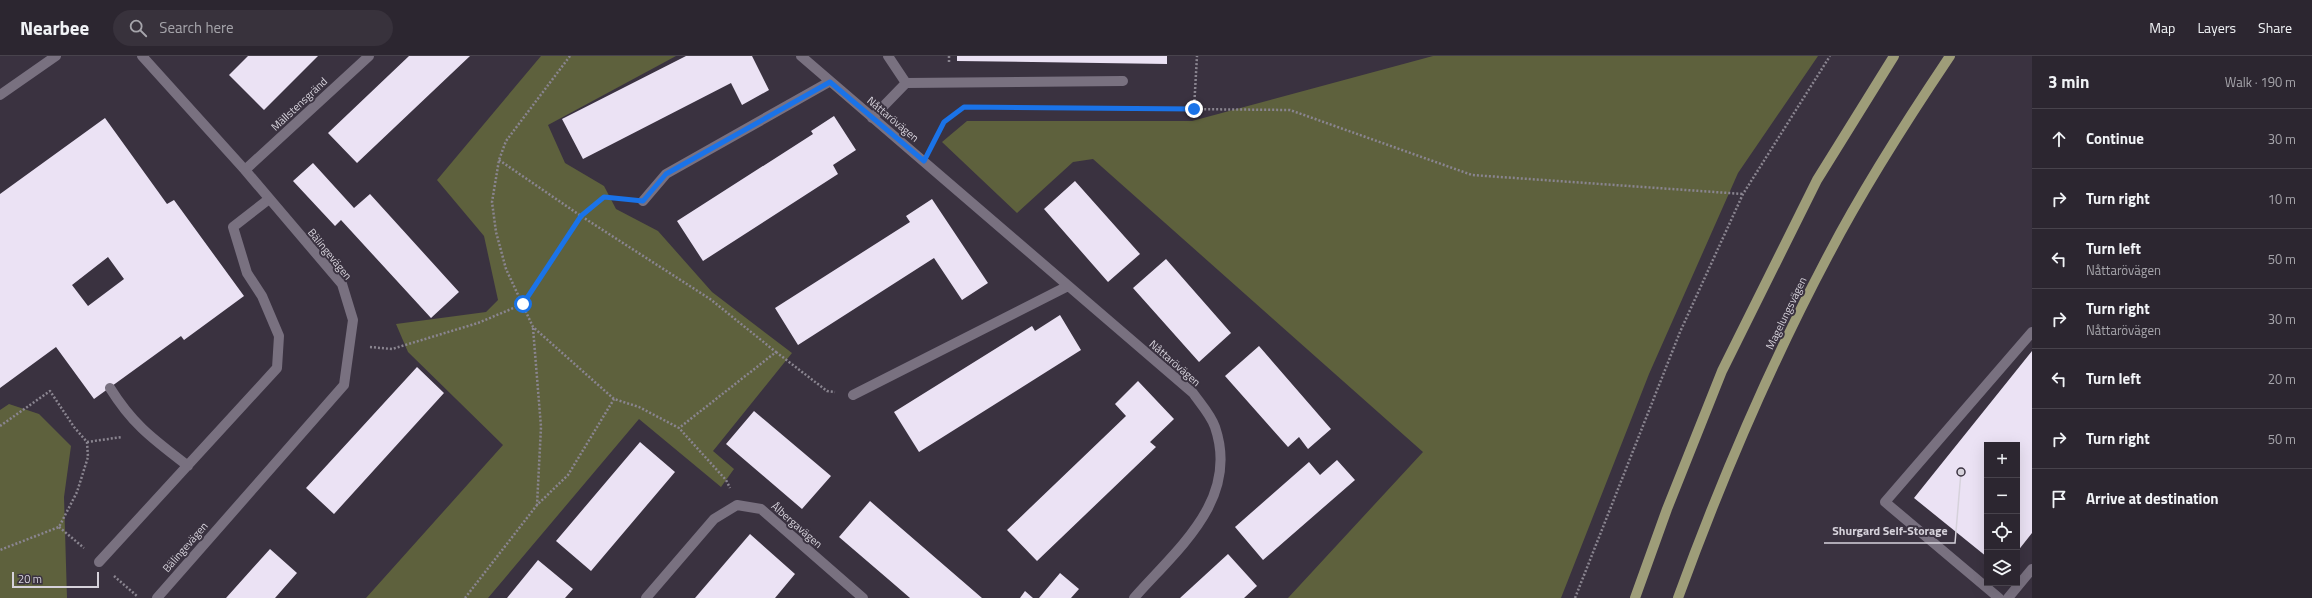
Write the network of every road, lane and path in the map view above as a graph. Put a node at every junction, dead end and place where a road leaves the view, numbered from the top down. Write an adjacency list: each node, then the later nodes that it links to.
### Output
1 (56, 56): 14 (street)
2 (142, 56): 19 (street, Bälingevägen)
3 (369, 56): 19 (street, Mällstensgränd)
4 (570, 56): 17 (path)
5 (801, 56): 12 (street, Nåttarövägen)
6 (888, 56): 13 (street)
7 (1197, 56): 15 (path)
8 (1830, 56): 20 (path)
9 (1894, 56): 49 (main road)
10 (1950, 56): 50 (main road, Magelungsvägen)
11 (1123, 81): 13 (street)
12 (830, 82): 16 (street, Nåttarövägen); 22 (street)
13 (906, 84): 16 (street)
14 (0, 95)
15 (1194, 109): 18 (path); 20 (path)
16 (872, 118): 18 (street, Nåttarövägen)
17 (499, 160): 23 (path); 25 (path)
18 (924, 161): 24 (street, Nåttarövägen)
19 (245, 170): 21 (street, Bälingevägen)
20 (1743, 194): 48 (path)
21 (269, 199): 28 (street, Bälingevägen); 37 (street)
22 (643, 201): 23 (path)
23 (581, 216): 25 (path); 29 (path)
24 (1068, 286): 31 (street); 47 (street, Nåttarövägen)
25 (523, 304): 26 (path); 28 (path)
26 (533, 327): 32 (path); 38 (path)
27 (2032, 332): 51 (street)
28 (349, 346): 43 (street, Bälingevägen)
29 (776, 352): 31 (path); 34 (path)
30 (110, 388): 35 (street)
31 (853, 395)
32 (614, 399): 34 (path); 38 (path)
33 (0, 426): 36 (path)
34 (679, 428): 39 (path)
35 (147, 434): 36 (path); 37 (street)
36 (87, 442): 40 (path)
37 (188, 466): 41 (street)
38 (537, 505): 44 (path)
39 (737, 505): 45 (street); 46 (street, Ålbergavägen)
40 (0, 550)
41 (99, 562)
42 (2032, 569): 52 (street)
43 (157, 598)
44 (465, 598)
45 (646, 598)
46 (863, 598)
47 (1134, 598)
48 (1575, 598)
49 (1635, 598)
50 (1678, 598)
51 (1998, 598)
52 (2008, 598)

